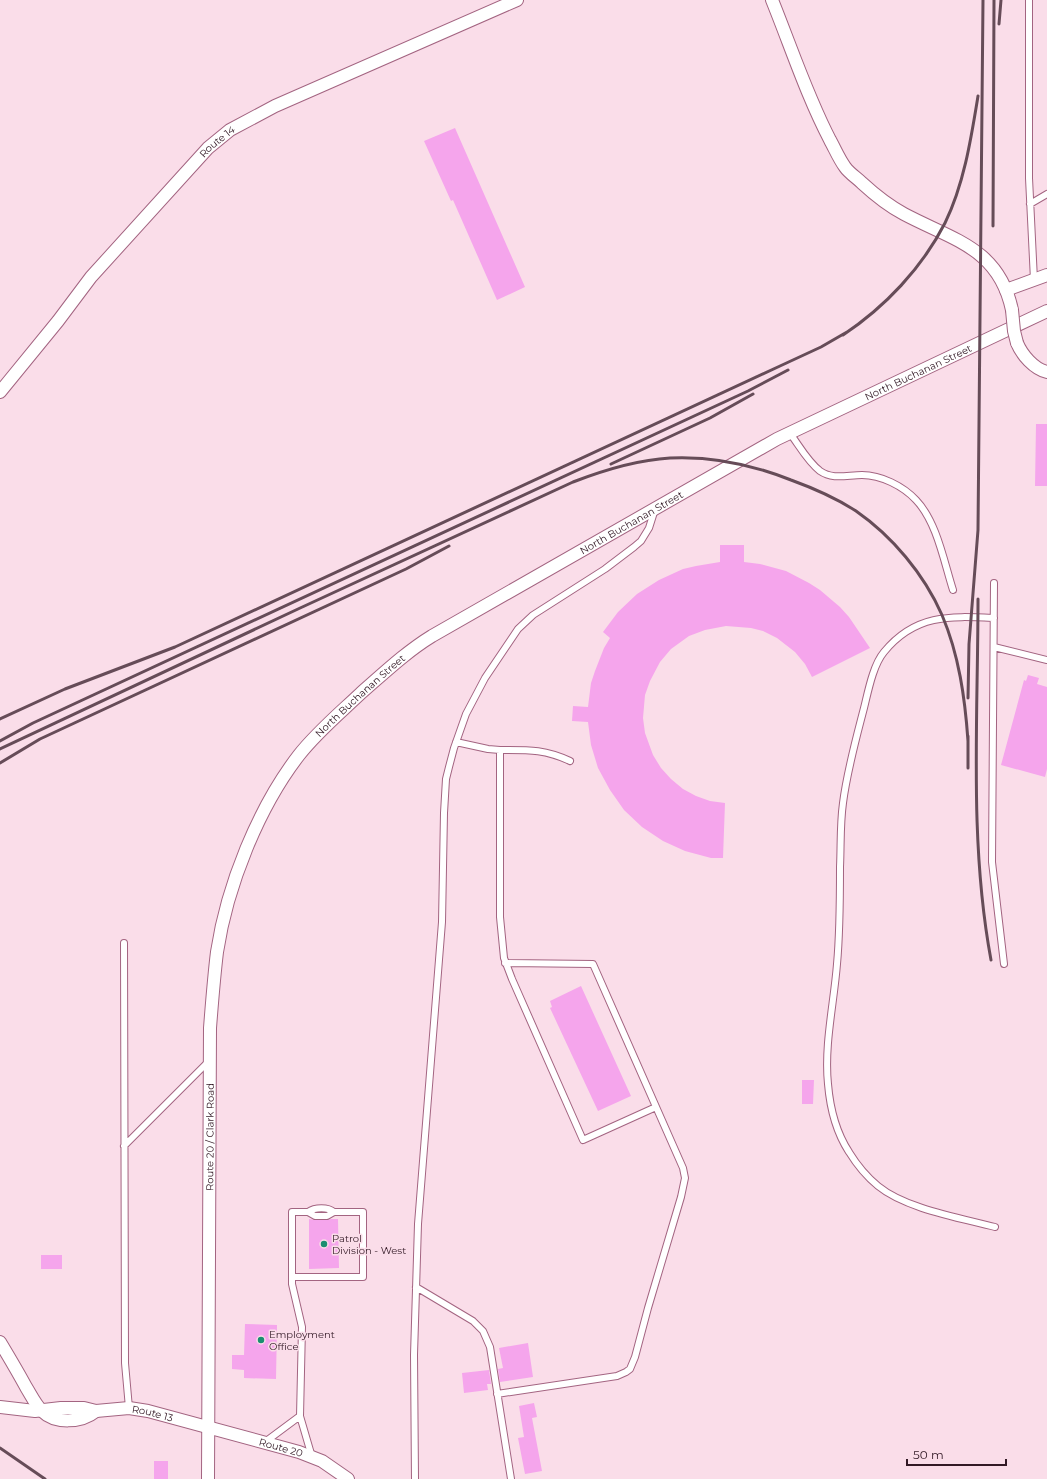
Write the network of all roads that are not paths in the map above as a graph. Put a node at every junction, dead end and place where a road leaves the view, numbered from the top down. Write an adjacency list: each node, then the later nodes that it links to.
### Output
1 (517, 0): 11 (street, Route 14)
2 (772, 0): 8 (street)
3 (1029, 0): 5 (lane)
4 (1047, 194): 5 (lane)
5 (1030, 204): 7 (lane)
6 (1047, 275): 7 (street)
7 (1034, 280): 8 (street)
8 (1006, 290): 10 (street, bridge)
9 (1047, 311): 12 (street, North Buchanan Street)
10 (1047, 372)
11 (0, 392)
12 (790, 432): 13 (street, North Buchanan Street); 15 (lane)
13 (655, 508): 19 (lane); 22 (street, North Buchanan Street)
14 (994, 583): 16 (lane)
15 (953, 590)
16 (994, 618): 17 (lane); 29 (lane)
17 (994, 647): 18 (lane); 25 (lane)
18 (1047, 660)
19 (456, 742): 20 (lane); 31 (lane)
20 (500, 750): 21 (lane); 24 (lane)
21 (570, 761)
22 (268, 804): 26 (street, Route 20 / Clark Road)
23 (124, 943): 28 (lane)
24 (505, 963): 27 (lane); 27 (lane)
25 (1004, 964)
26 (210, 1059): 28 (lane); 38 (street, Route 20 / Clark Road)
27 (656, 1107): 33 (lane)
28 (124, 1146): 35 (lane)
29 (995, 1227)
30 (292, 1277): 30 (lane); 37 (lane)
31 (416, 1287): 33 (lane); 43 (lane)
32 (0, 1342): 36 (street)
33 (497, 1394): 44 (lane)
34 (0, 1407): 36 (street, Route 13)
35 (129, 1408): 36 (street, Route 13); 38 (street, Route 13)
36 (42, 1411)
37 (300, 1416): 39 (lane); 40 (lane)
38 (209, 1428): 39 (street, Route 20); 41 (street, Route 20 / Clark Road)
39 (264, 1442): 40 (street, Route 20)
40 (312, 1457): 42 (street, Route 20)
41 (208, 1479)
42 (348, 1479)
43 (415, 1479)
44 (511, 1479)

